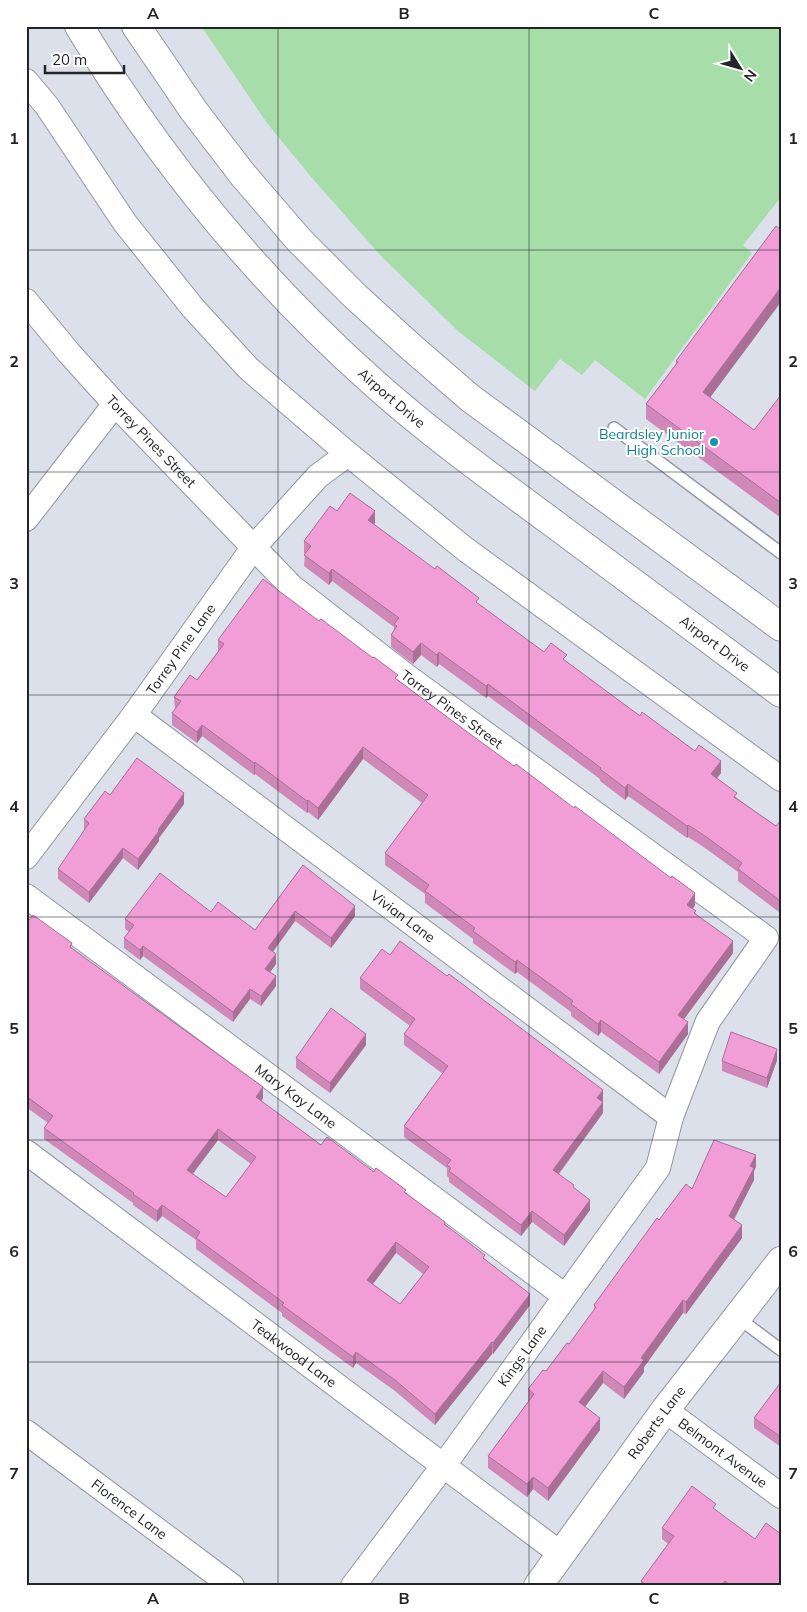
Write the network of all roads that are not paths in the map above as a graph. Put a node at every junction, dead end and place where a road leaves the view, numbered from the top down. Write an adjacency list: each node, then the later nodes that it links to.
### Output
1 (79, 26): 12 (main road, Airport Drive)
2 (136, 26): 11 (main road)
3 (26, 81): 7 (street)
4 (26, 301): 5 (street, Torrey Pines Street)
5 (116, 404): 8 (street); 9 (street, Torrey Pines Street)
6 (614, 428): 10 (lane)
7 (348, 454): 9 (street, Torrey Pine Lane); 14 (street)
8 (26, 519)
9 (253, 548): 13 (street, Torrey Pine Lane); 17 (street, Torrey Pines Street)
10 (781, 553)
11 (781, 627)
12 (781, 693)
13 (134, 715): 15 (street, Torrey Pine Lane); 18 (street, Vivian Lane)
14 (781, 779)
15 (26, 857)
16 (26, 896): 21 (street, Mary Kay Lane)
17 (774, 943): 18 (street, Torrey Pines Street)
18 (671, 1117): 21 (street, Kings Lane)
19 (26, 1152): 26 (street, Teakwood Lane)
20 (781, 1260): 22 (main road, Roberts Lane)
21 (565, 1296): 26 (street, Kings Lane)
22 (737, 1317): 23 (lane); 24 (main road, Roberts Lane)
23 (781, 1350)
24 (665, 1410): 27 (street, Belmont Avenue); 28 (main road, Roberts Lane)
25 (26, 1432): 29 (street, Florence Lane)
26 (444, 1465): 28 (street, Teakwood Lane); 30 (street, Kings Lane)
27 (781, 1496)
28 (561, 1554): 31 (main road, Roberts Lane)
29 (232, 1586)
30 (353, 1586)
31 (538, 1586)

